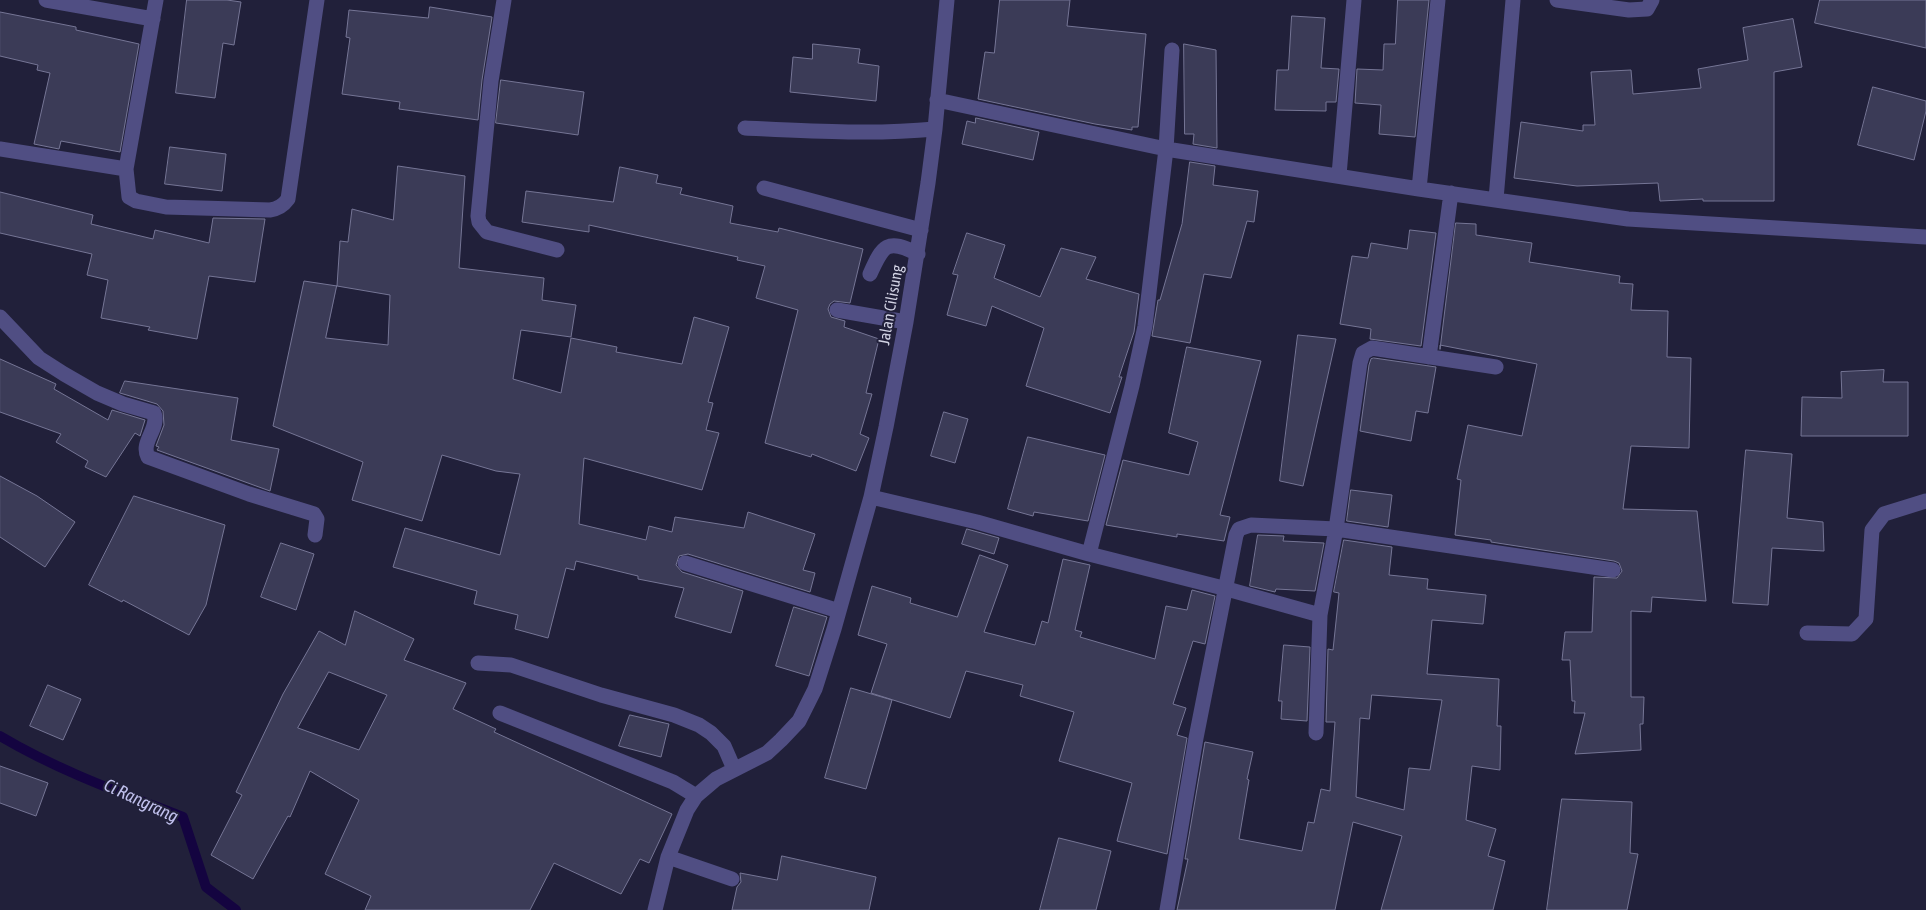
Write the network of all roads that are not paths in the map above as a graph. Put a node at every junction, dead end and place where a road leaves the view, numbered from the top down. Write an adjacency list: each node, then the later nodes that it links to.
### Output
1 (46, 0): 11 (street)
2 (156, 0): 11 (street)
3 (317, 0): 18 (street)
4 (504, 0): 26 (street)
5 (947, 0): 13 (street, Jalan Cilisung)
6 (1354, 0): 19 (street)
7 (1438, 0): 21 (street)
8 (1513, 0): 23 (street)
9 (1557, 0): 10 (street)
10 (1652, 0)
11 (153, 19): 18 (street)
12 (1172, 50): 17 (street)
13 (937, 100): 15 (street, Jalan Cilisung); 17 (street)
14 (745, 128): 15 (street)
15 (935, 130): 24 (street, Jalan Cilisung)
16 (0, 149): 18 (street)
17 (1166, 149): 19 (street); 38 (street)
18 (126, 169)
19 (1339, 175): 21 (street)
20 (764, 188): 24 (street)
21 (1419, 189): 22 (street)
22 (1451, 193): 23 (street); 32 (street)
23 (1496, 199): 25 (street)
24 (921, 230): 27 (street, Jalan Cilisung)
25 (1926, 237)
26 (557, 250)
27 (918, 254): 28 (street); 31 (street, Jalan Cilisung)
28 (870, 274)
29 (837, 310): 31 (street)
30 (0, 317): 37 (street)
31 (906, 322): 34 (street, Jalan Cilisung)
32 (1429, 357): 33 (street); 36 (street)
33 (1496, 367)
34 (871, 497): 38 (street); 42 (street, Jalan Cilisung)
35 (1926, 501): 44 (street)
36 (1336, 528): 40 (street); 41 (street); 43 (street)
37 (315, 536)
38 (1089, 554): 41 (street)
39 (685, 563): 42 (street)
40 (1613, 570)
41 (1227, 589): 43 (street); 53 (street)
42 (839, 611): 48 (street, Jalan Cilisung)
43 (1320, 615): 47 (street)
44 (1807, 633)
45 (478, 663): 48 (street)
46 (500, 713): 49 (street)
47 (1316, 733)
48 (734, 768): 49 (street, Jalan Cilisung)
49 (696, 796): 50 (street, Jalan Cilisung)
50 (668, 857): 51 (street); 52 (street, Jalan Cilisung)
51 (732, 879)
52 (655, 910)
53 (1167, 910)

